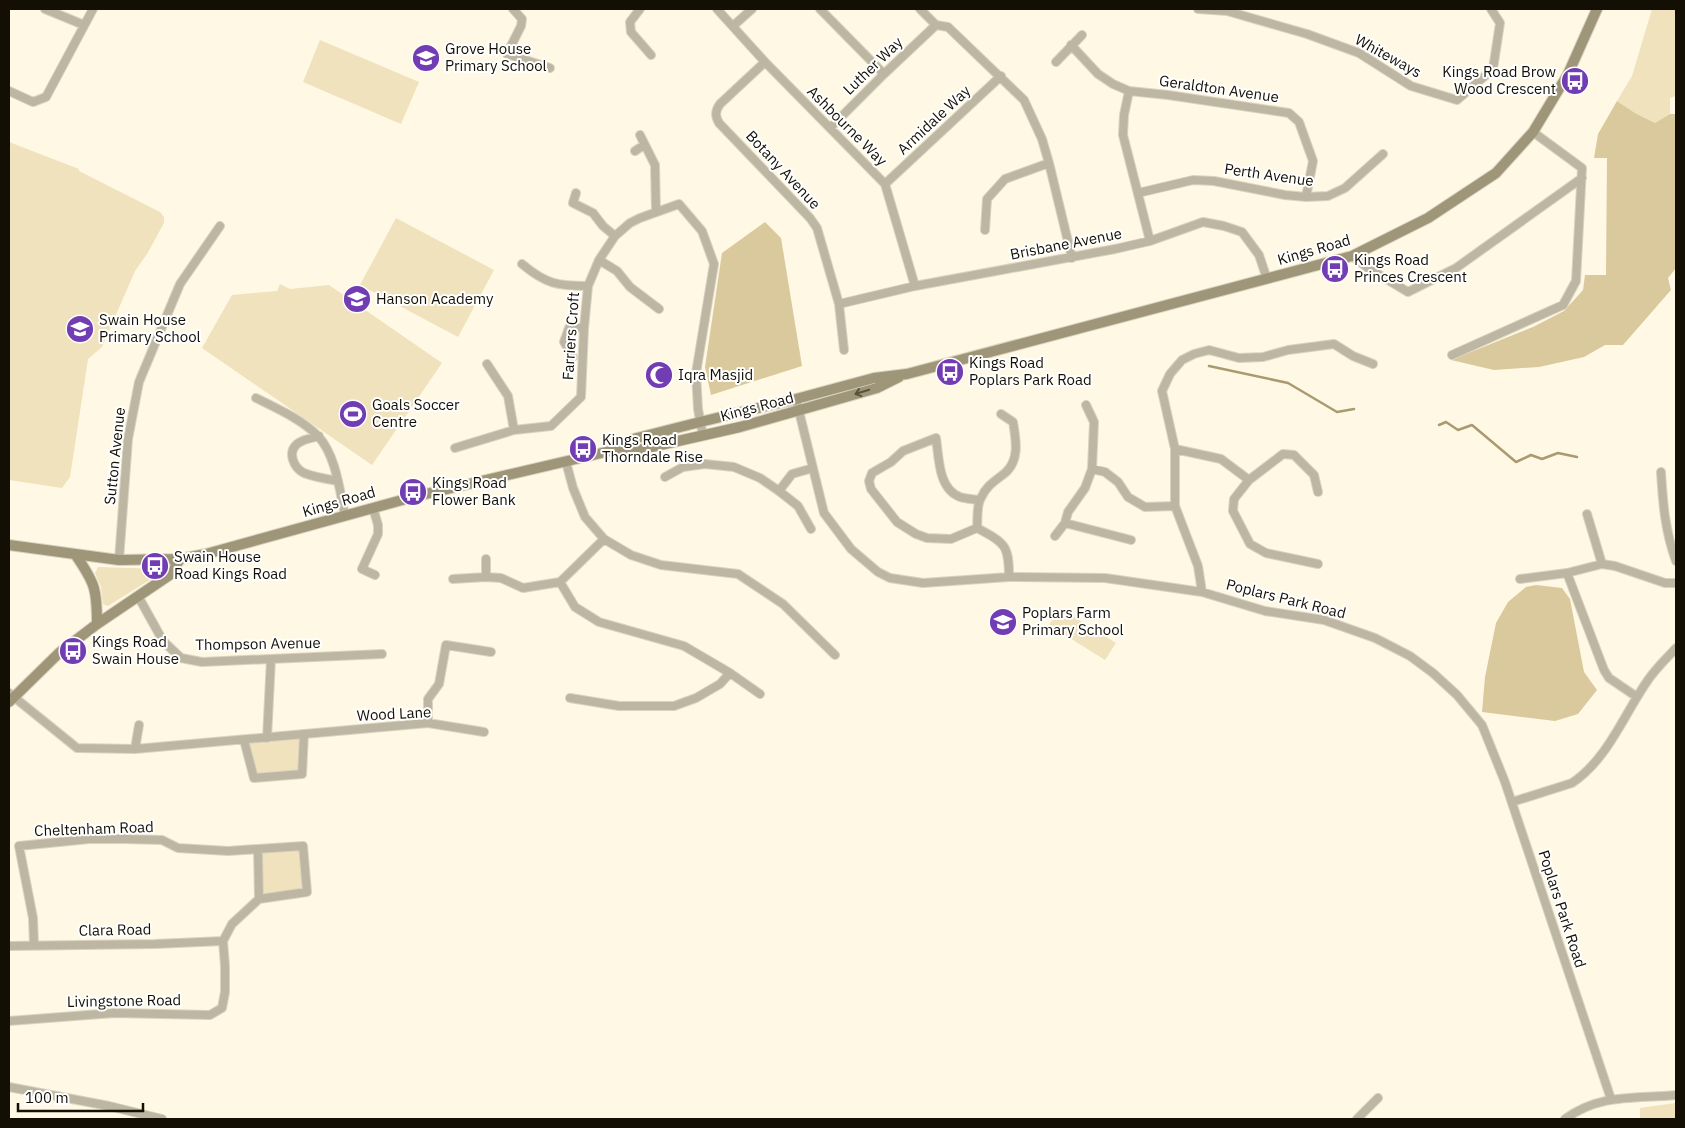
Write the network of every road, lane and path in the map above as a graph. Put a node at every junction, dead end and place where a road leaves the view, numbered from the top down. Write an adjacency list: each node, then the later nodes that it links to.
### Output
1 (45, 9): 13 (street)
2 (93, 9): 13 (street)
3 (514, 9): 21 (street)
4 (640, 9): 18 (street)
5 (717, 9): 15 (street, Ashbourne Way)
6 (752, 9): 15 (street)
7 (820, 9): 22 (street)
8 (920, 9): 14 (street)
9 (1198, 9): 12 (street, Whiteways)
10 (1490, 9): 12 (street, Whiteways)
11 (1597, 9): 27 (street, Kings Road)
12 (1227, 10)
13 (84, 25): 24 (street)
14 (936, 25): 22 (street, Luther Way); 23 (street)
15 (733, 26): 19 (street, Ashbourne Way)
16 (1082, 35): 17 (street)
17 (1071, 45): 20 (street); 25 (street, Geraldton Avenue)
18 (651, 55)
19 (765, 62): 26 (street, Ashbourne Way); 50 (street, Botany Avenue)
20 (1056, 62)
21 (550, 68)
22 (884, 74): 26 (street, Luther Way)
23 (1000, 76): 32 (street); 34 (street, Armidale Way)
24 (9, 91)
25 (1129, 92): 36 (street); 37 (street, Geraldton Avenue)
26 (830, 128): 34 (street, Ashbourne Way)
27 (1533, 132): 33 (street); 43 (street, Kings Road)
28 (640, 135): 29 (street)
29 (644, 145): 30 (street); 38 (street)
30 (635, 151)
31 (1383, 154): 37 (street, Perth Avenue)
32 (1049, 163): 40 (street); 44 (street)
33 (1582, 178): 43 (street); 54 (street)
34 (886, 184): 49 (street, Ashbourne Way)
35 (576, 193): 41 (street)
36 (1138, 193): 37 (street, Perth Avenue); 42 (street)
37 (1306, 197)
38 (656, 212): 41 (street, Farriers Croft); 64 (street, Farriers Croft)
39 (220, 226): 95 (street, Sutton Avenue)
40 (985, 230)
41 (615, 236): 45 (street, Farriers Croft)
42 (1150, 242): 44 (street, Brisbane Avenue); 47 (street, Brisbane Avenue)
43 (1352, 256): 47 (street, Kings Road)
44 (1072, 258): 49 (street, Brisbane Avenue)
45 (599, 260): 48 (street, Farriers Croft); 51 (street)
46 (522, 264): 48 (street)
47 (1267, 279): 58 (street, Kings Road)
48 (588, 286): 52 (street, Farriers Croft)
49 (915, 286): 50 (street, Brisbane Avenue)
50 (839, 304): 53 (street, Botany Avenue)
51 (659, 309)
52 (584, 328): 55 (street); 65 (street, Farriers Croft)
53 (844, 350)
54 (1452, 355)
55 (572, 357)
56 (487, 364): 65 (street)
57 (1373, 364): 69 (street)
58 (907, 374): 60 (street, Kings Road); 62 (street, Kings Road, one-way to 62)
59 (256, 398): 66 (street)
60 (796, 399): 62 (street, Poplars Park Road); 64 (street, Kings Road)
61 (1086, 405): 73 (street)
62 (800, 411): 67 (street, Kings Road); 72 (street, Poplars Park Road)
63 (1001, 414): 80 (street)
64 (700, 422): 67 (street); 70 (street, Kings Road)
65 (514, 430): 68 (street, Farriers Croft)
66 (319, 436): 77 (street); 77 (street)
67 (704, 436): 70 (street, Kings Road)
68 (455, 448)
69 (1175, 449): 76 (street); 81 (street)
70 (610, 450): 71 (street, Kings Road)
71 (566, 462): 82 (street, Kings Road); 89 (street)
72 (813, 468): 78 (street); 102 (street, Poplars Park Road)
73 (1092, 469): 81 (street); 85 (street)
74 (1661, 472): 96 (street)
75 (665, 477): 78 (street)
76 (1249, 480): 79 (street); 97 (street)
77 (338, 482): 84 (street)
78 (779, 491): 87 (street)
79 (1318, 492)
80 (979, 500): 86 (street); 86 (street)
81 (1175, 506): 107 (street)
82 (373, 508): 84 (street, Kings Road); 100 (street)
83 (1587, 514): 98 (street)
84 (346, 516): 93 (street, Kings Road)
85 (1065, 523): 88 (street); 90 (street)
86 (977, 528): 102 (street)
87 (811, 529)
88 (1055, 536)
89 (604, 539): 105 (street); 113 (street)
90 (1130, 540)
91 (9, 545): 92 (street, Kings Road)
92 (75, 554): 95 (street, Kings Road); 109 (street)
93 (180, 559): 95 (street, Kings Road); 108 (street)
94 (486, 559): 101 (street)
95 (120, 560)
96 (1676, 561)
97 (1318, 564)
98 (1602, 564): 99 (street); 106 (street)
99 (1567, 573): 103 (street); 117 (street)
100 (375, 575)
101 (486, 577): 104 (street); 105 (street)
102 (1009, 577): 107 (street, Poplars Park Road)
103 (1520, 579)
104 (453, 580)
105 (560, 582): 115 (street)
106 (1676, 583)
107 (1202, 592): 127 (street, Poplars Park Road)
108 (138, 596): 109 (street); 114 (street, Thompson Avenue)
109 (96, 624): 118 (street)
110 (1676, 648): 117 (street)
111 (491, 652): 120 (street)
112 (382, 654): 114 (street, Thompson Avenue)
113 (835, 655)
114 (271, 659): 124 (street)
115 (730, 673): 116 (street); 119 (street)
116 (760, 694)
117 (1638, 696): 127 (street)
118 (10, 697): 126 (street, Wood Lane)
119 (570, 698)
120 (428, 723): 122 (street, Wood Lane); 123 (street, Wood Lane)
121 (139, 725): 126 (street)
122 (484, 732)
123 (304, 734): 124 (street, Wood Lane); 125 (street)
124 (267, 738): 125 (street, Wood Lane)
125 (244, 740): 126 (street, Wood Lane)
126 (135, 749)
127 (1512, 802): 137 (street, Poplars Park Road)
128 (258, 850): 129 (street); 129 (street, Cheltenham Road); 131 (street, Cheltenham Road)
129 (259, 898): 130 (street)
130 (222, 940): 131 (street, Clara Road); 133 (street, Livingstone Road)
131 (34, 945): 132 (street, Clara Road)
132 (9, 946)
133 (9, 1021)
134 (9, 1087): 138 (street)
135 (1676, 1095): 137 (street)
136 (1378, 1098): 139 (street)
137 (1611, 1099): 140 (street)
138 (162, 1119)
139 (1356, 1119)
140 (1565, 1119)

